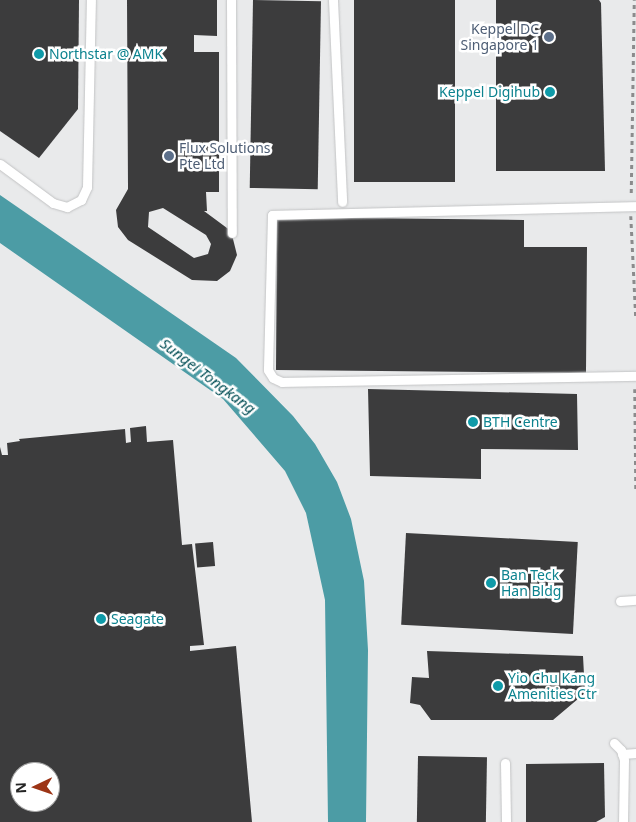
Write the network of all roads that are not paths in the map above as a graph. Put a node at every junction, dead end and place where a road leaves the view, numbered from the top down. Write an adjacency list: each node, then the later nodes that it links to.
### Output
1 (91, 0): 4 (lane)
2 (231, 0): 7 (lane)
3 (334, 0): 5 (lane)
4 (0, 164)
5 (342, 202)
6 (633, 206): 8 (lane)
7 (232, 232)
8 (636, 376)
9 (636, 600): 10 (lane)
10 (620, 601)
11 (614, 743): 13 (lane)
12 (636, 753): 13 (lane)
13 (622, 754): 16 (lane)
14 (505, 763): 15 (lane)
15 (506, 822)
16 (623, 822)

